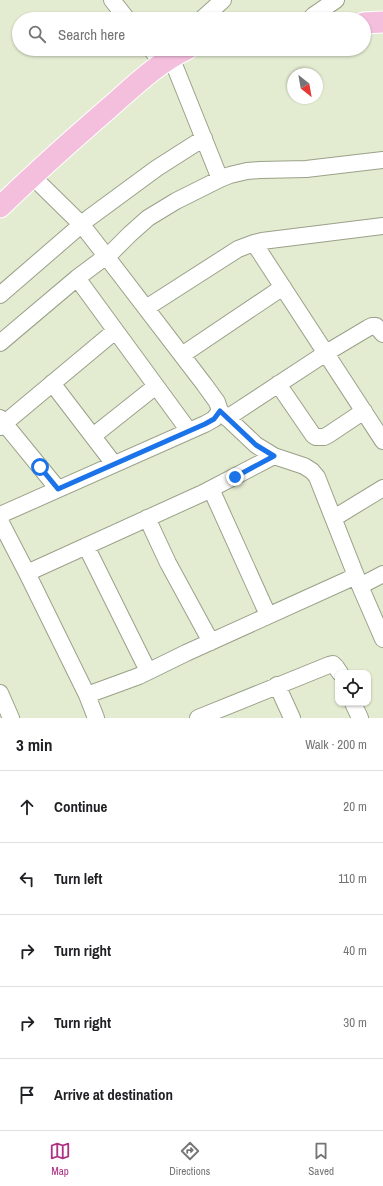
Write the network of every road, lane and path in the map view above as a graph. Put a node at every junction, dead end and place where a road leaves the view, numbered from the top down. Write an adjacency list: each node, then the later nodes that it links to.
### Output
1 (112, 0): 4 (street)
2 (223, 0): 5 (street)
3 (336, 0): 6 (street)
4 (121, 12)
5 (210, 12)
6 (318, 12)
7 (383, 22): 8 (main road)
8 (371, 23)
9 (169, 56): 13 (main road)
10 (173, 56): 11 (street)
11 (204, 138): 14 (street); 16 (street)
12 (383, 160): 14 (street)
13 (32, 176): 15 (main road); 16 (street)
14 (220, 179): 19 (street)
15 (0, 207)
16 (82, 225): 19 (street); 22 (street)
17 (383, 226): 18 (street)
18 (254, 243): 21 (street); 23 (street)
19 (106, 256): 20 (street); 23 (street)
20 (77, 278): 24 (street); 26 (street)
21 (283, 287): 27 (street); 28 (street)
22 (0, 295)
23 (146, 308): 28 (street)
24 (115, 331): 29 (street); 31 (street)
25 (383, 334): 27 (street)
26 (0, 343)
27 (326, 353): 30 (street); 32 (street)
28 (182, 355): 33 (street)
29 (52, 383): 34 (street); 36 (street)
30 (278, 384): 32 (street); 33 (street)
31 (156, 386): 35 (street); 36 (street)
32 (364, 411): 37 (street)
33 (223, 415): 35 (street); 38 (street)
34 (1, 423): 41 (street)
35 (189, 431): 39 (street)
36 (93, 436): 39 (street)
37 (383, 441)
38 (274, 456): 42 (street); 44 (street)
39 (114, 464): 41 (street)
40 (383, 488): 44 (street)
41 (58, 489): 45 (street)
42 (211, 489): 43 (street); 50 (street)
43 (147, 518): 46 (street); 52 (street)
44 (334, 518): 49 (street)
45 (1, 523): 47 (street)
46 (86, 546): 47 (street); 54 (street)
47 (27, 573): 57 (street)
48 (383, 574): 49 (street)
49 (358, 581): 50 (street); 51 (street)
50 (268, 616): 52 (street)
51 (383, 639)
52 (211, 642): 54 (street)
53 (338, 670): 55 (street)
54 (148, 672): 57 (street)
55 (277, 685): 61 (street); 62 (street)
56 (0, 694): 59 (street)
57 (87, 695): 60 (street)
58 (354, 706): 63 (street)
59 (11, 718)
60 (96, 718)
61 (198, 718)
62 (292, 718)
63 (360, 718)

